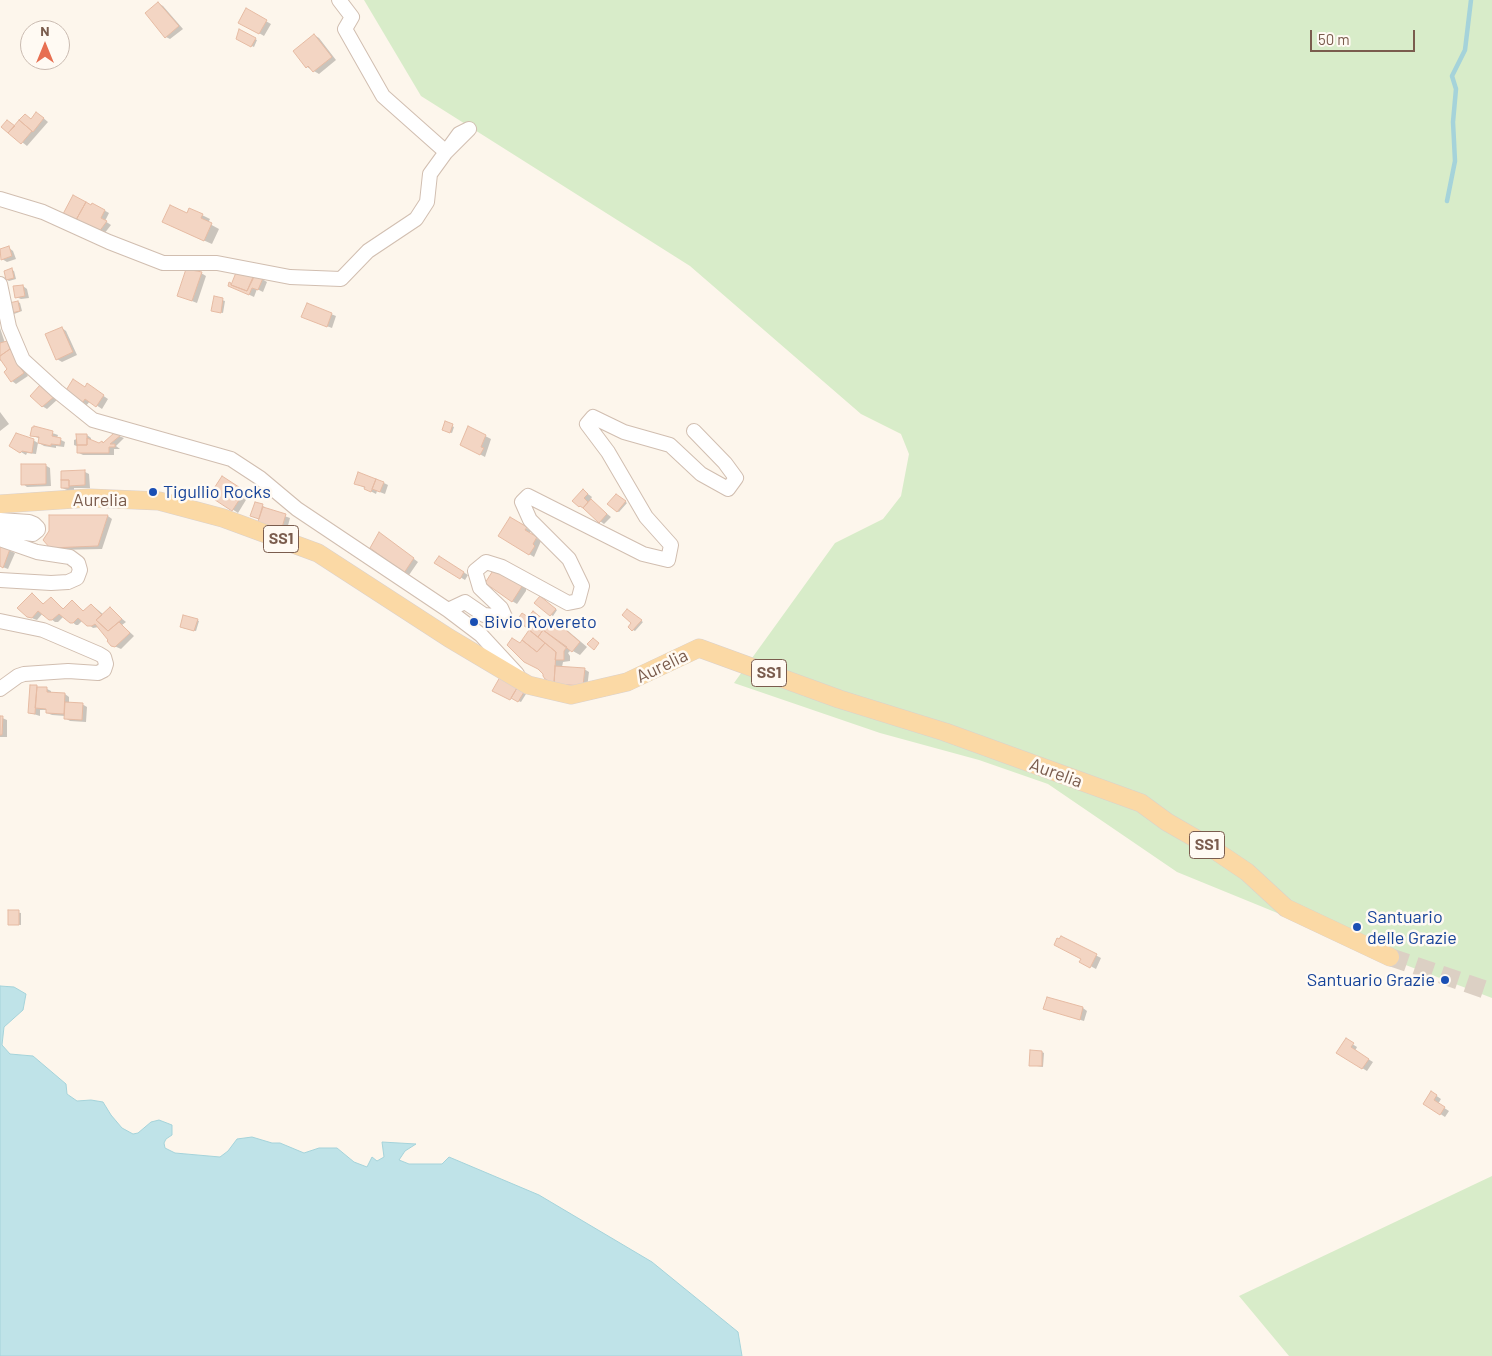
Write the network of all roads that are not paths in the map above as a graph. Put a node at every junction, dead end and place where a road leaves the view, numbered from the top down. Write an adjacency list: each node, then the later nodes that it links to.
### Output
1 (339, 0): 2 (street)
2 (0, 199)
3 (0, 284): 10 (street)
4 (694, 431): 10 (street)
5 (0, 504): 12 (main road, Aurelia / SS1)
6 (0, 520): 7 (street)
7 (0, 530)
8 (0, 540): 9 (street)
9 (0, 580)
10 (448, 610): 12 (street)
11 (0, 621): 13 (street)
12 (528, 685): 14 (main road, Aurelia / SS1)
13 (0, 689)
14 (1390, 957)

